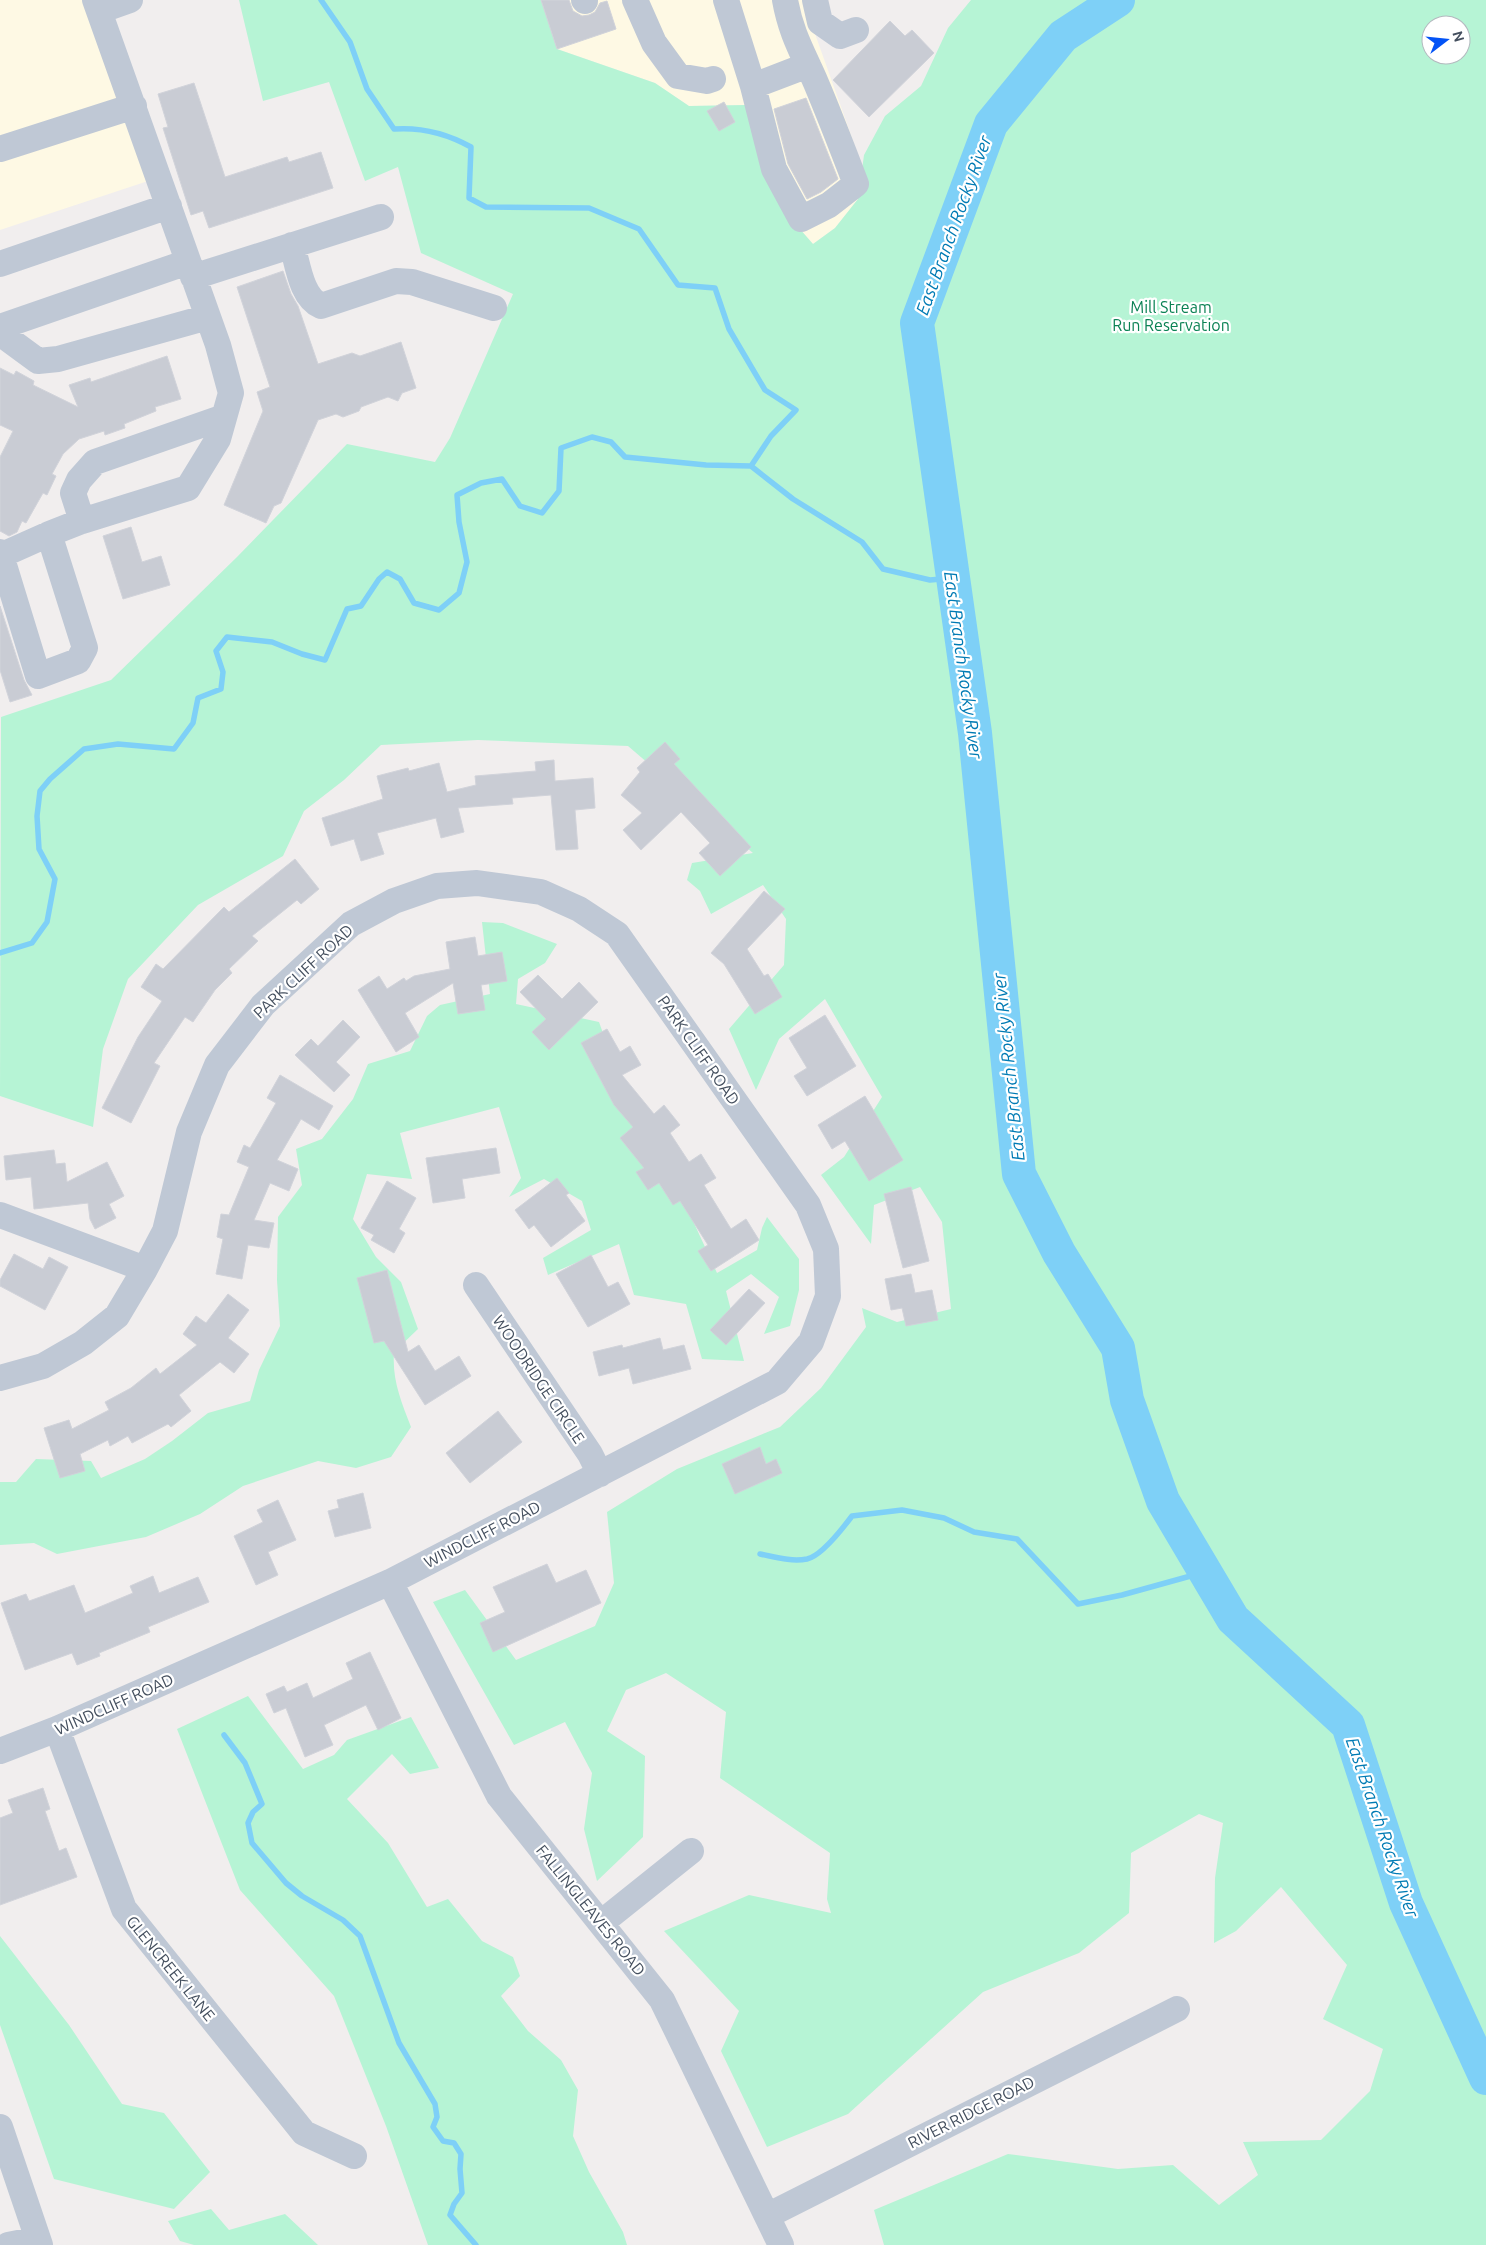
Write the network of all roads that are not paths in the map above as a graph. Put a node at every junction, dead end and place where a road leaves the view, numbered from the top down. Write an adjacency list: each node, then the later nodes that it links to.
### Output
1 (130, 0): 6 (street)
2 (634, 0): 9 (street)
3 (726, 0): 10 (street)
4 (785, 0): 8 (street)
5 (815, 0): 7 (street)
6 (97, 6): 11 (street)
7 (856, 30)
8 (808, 65): 10 (street); 10 (street)
9 (713, 79)
10 (753, 86)
11 (134, 106): 12 (street); 13 (street)
12 (0, 149)
13 (169, 206): 16 (street); 17 (street)
14 (381, 217): 15 (street)
15 (292, 245): 17 (street); 18 (street)
16 (0, 264)
17 (191, 269): 19 (street); 20 (street)
18 (494, 308)
19 (208, 317): 21 (street); 22 (street)
20 (0, 327)
21 (0, 333)
22 (224, 417): 23 (street); 23 (street)
23 (82, 521): 24 (street)
24 (49, 534): 25 (street); 25 (street)
25 (1, 553)
26 (808, 1204): 28 (street, PARK CLIFF ROAD); 31 (street, WINDCLIFF ROAD)
27 (0, 1215): 28 (street)
28 (145, 1270): 30 (street, PARK CLIFF ROAD)
29 (476, 1284): 31 (street, WOODRIDGE CIRCLE)
30 (0, 1378)
31 (600, 1474): 32 (street, WINDCLIFF ROAD)
32 (390, 1582): 33 (street, WINDCLIFF ROAD); 36 (street, FALLINGLEAVES ROAD)
33 (57, 1730): 34 (street, WINDCLIFF ROAD); 39 (street, GLENCREEK LANE)
34 (0, 1751)
35 (691, 1851): 36 (street)
36 (601, 1923): 40 (street, FALLINGLEAVES ROAD)
37 (1176, 2009): 40 (street, RIVER RIDGE ROAD)
38 (0, 2127): 41 (street)
39 (354, 2156)
40 (767, 2216): 43 (street, FALLINGLEAVES ROAD)
41 (39, 2242): 42 (street)
42 (8, 2245)
43 (781, 2245)

